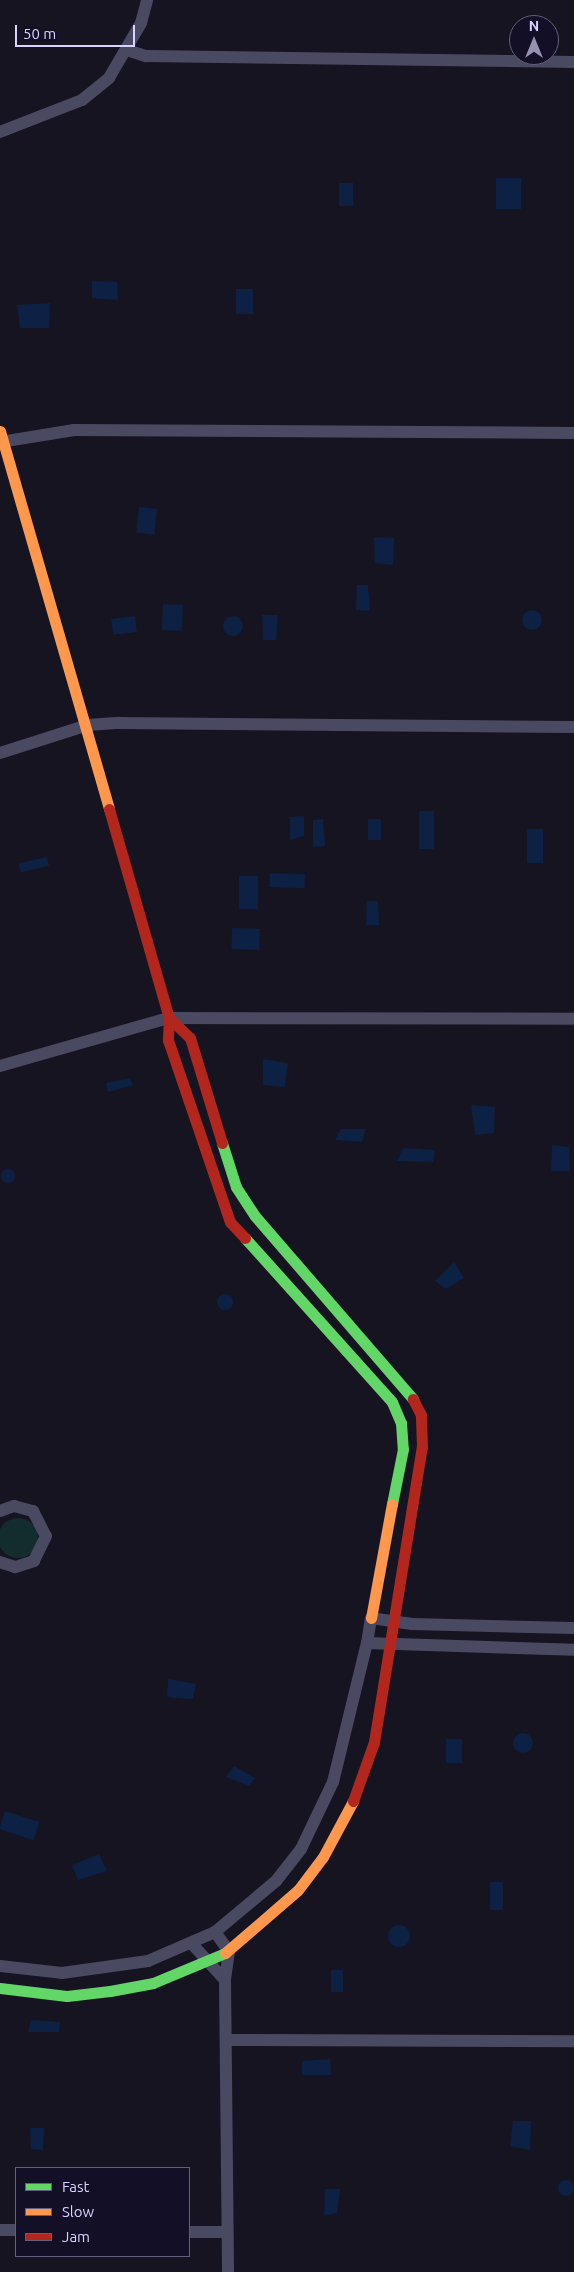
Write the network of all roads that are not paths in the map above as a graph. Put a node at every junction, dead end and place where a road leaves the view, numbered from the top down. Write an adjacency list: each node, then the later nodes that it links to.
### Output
1 (147, 0): 2 (street)
2 (127, 50): 3 (street); 4 (street)
3 (574, 62)
4 (0, 132)
5 (574, 433): 6 (street)
6 (1, 438): 7 (street)
7 (88, 725): 8 (street); 9 (street); 10 (street)
8 (574, 727)
9 (0, 753)
10 (169, 1018): 11 (street); 12 (street); 15 (street); 16 (street)
11 (574, 1019)
12 (0, 1066)
13 (0, 1511): 14 (street)
14 (0, 1562)
15 (371, 1618): 16 (street); 18 (street)
16 (394, 1621): 17 (street); 19 (street)
17 (574, 1628)
18 (367, 1643): 19 (street); 21 (street)
19 (390, 1646): 20 (street); 23 (street)
20 (574, 1650)
21 (215, 1932): 22 (street); 23 (street)
22 (193, 1945): 24 (street); 25 (street)
23 (229, 1952): 24 (street); 26 (street)
24 (207, 1964): 26 (street); 27 (street)
25 (0, 1966)
26 (225, 1980): 28 (street)
27 (0, 1988)
28 (227, 2040): 29 (street); 33 (street)
29 (574, 2041)
30 (0, 2230): 31 (street)
31 (15, 2230)
32 (190, 2232): 33 (street)
33 (227, 2232): 34 (street)
34 (228, 2272)

